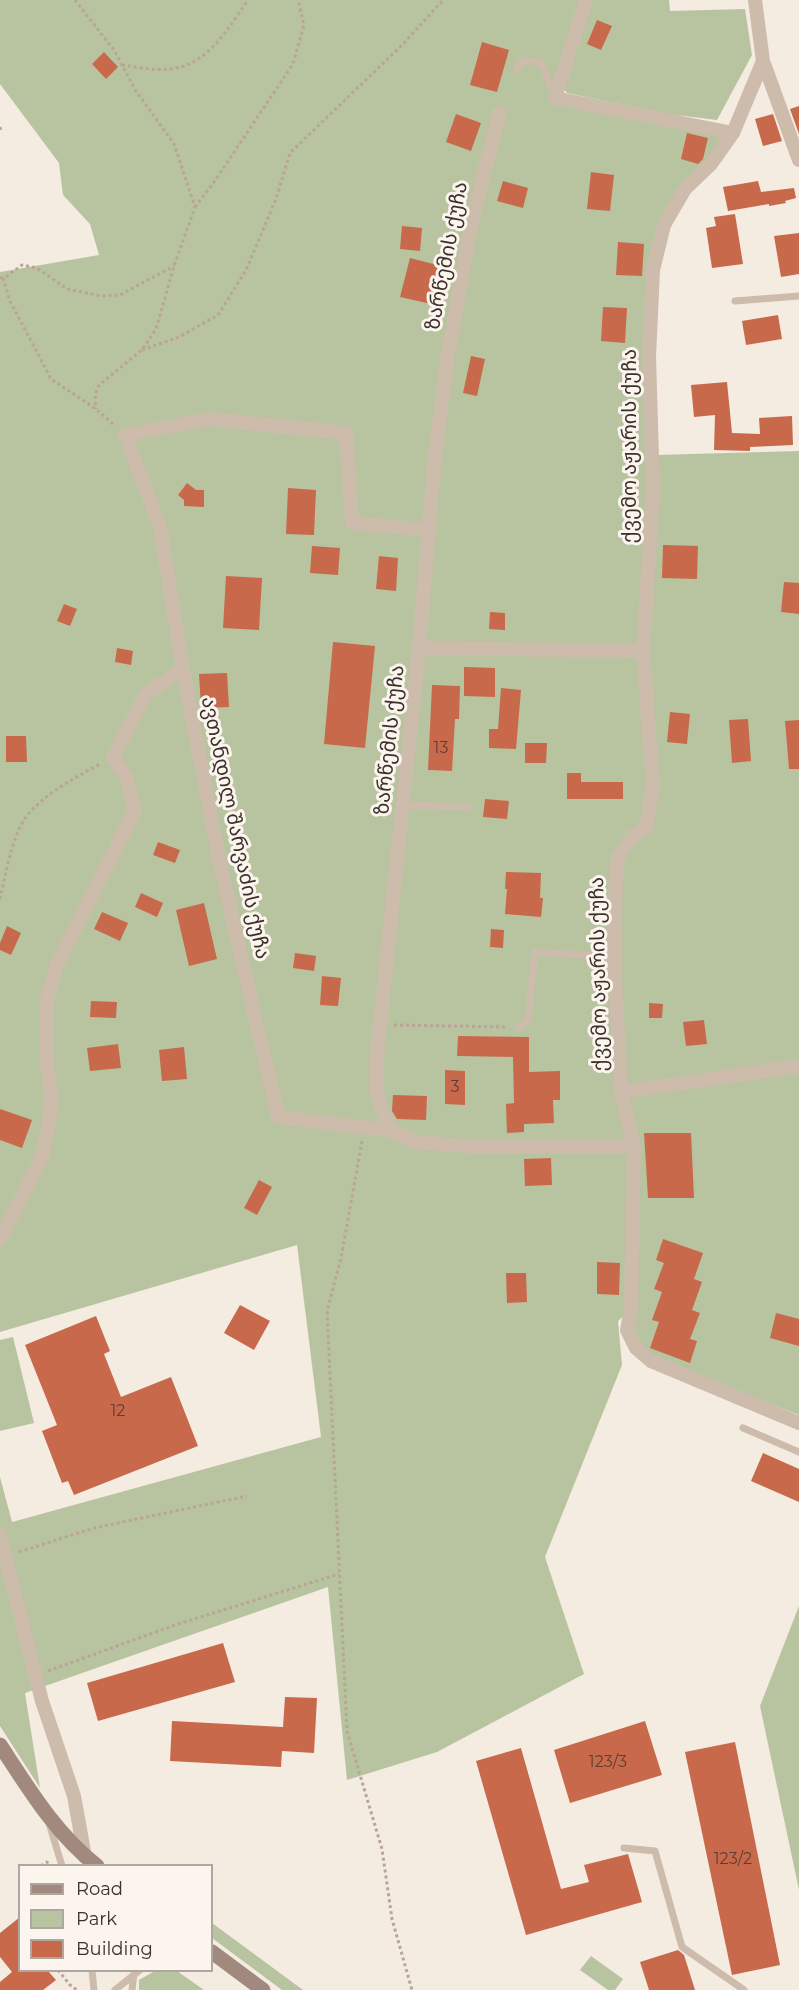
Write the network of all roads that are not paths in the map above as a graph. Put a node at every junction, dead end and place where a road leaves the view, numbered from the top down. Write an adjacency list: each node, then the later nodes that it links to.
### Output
1 (586, 0): 5 (street)
2 (755, 0): 3 (street)
3 (762, 62): 7 (street, ქვემო აჟარის ქუჩა); 8 (street)
4 (517, 70): 5 (lane)
5 (555, 98): 7 (street)
6 (499, 112): 11 (street, ზარწემის ქუჩა)
7 (732, 134): 13 (street, ქვემო აჟარის ქუჩა)
8 (799, 160)
9 (799, 296): 10 (lane)
10 (735, 300)
11 (427, 530): 12 (street, ზარწემის ქუჩა); 14 (street, ავთანდილ შარვაძის ქუჩა)
12 (419, 648): 13 (street); 15 (street, ზარწემის ქუჩა)
13 (643, 651): 17 (street, ქვემო აჟარის ქუჩა)
14 (183, 669): 21 (street, ავთანდილ შარვაძის ქუჩა); 23 (street)
15 (403, 805): 16 (lane); 21 (street, ზარწემის ქუჩა)
16 (469, 807)
17 (614, 957): 18 (lane); 20 (street, ქვემო აჟარის ქუჩა)
18 (518, 1028)
19 (799, 1066): 20 (street)
20 (621, 1092): 22 (street, ქვემო აჟარის ქუჩა)
21 (394, 1131): 22 (street)
22 (634, 1147): 24 (street, ქვემო აჟარის ქუჩა)
23 (0, 1239)
24 (799, 1424)
25 (743, 1428): 26 (lane)
26 (799, 1452)
27 (0, 1534): 31 (street)
28 (0, 1745): 29 (main road)
29 (48, 1818): 31 (main road); 32 (lane)
30 (624, 1848): 40 (lane)
31 (91, 1861)
32 (61, 1864)
33 (213, 1953): 39 (main road)
34 (92, 1972): 36 (lane)
35 (134, 1973): 37 (lane); 38 (lane)
36 (94, 1990)
37 (116, 1990)
38 (132, 1990)
39 (262, 1990)
40 (744, 1990)

